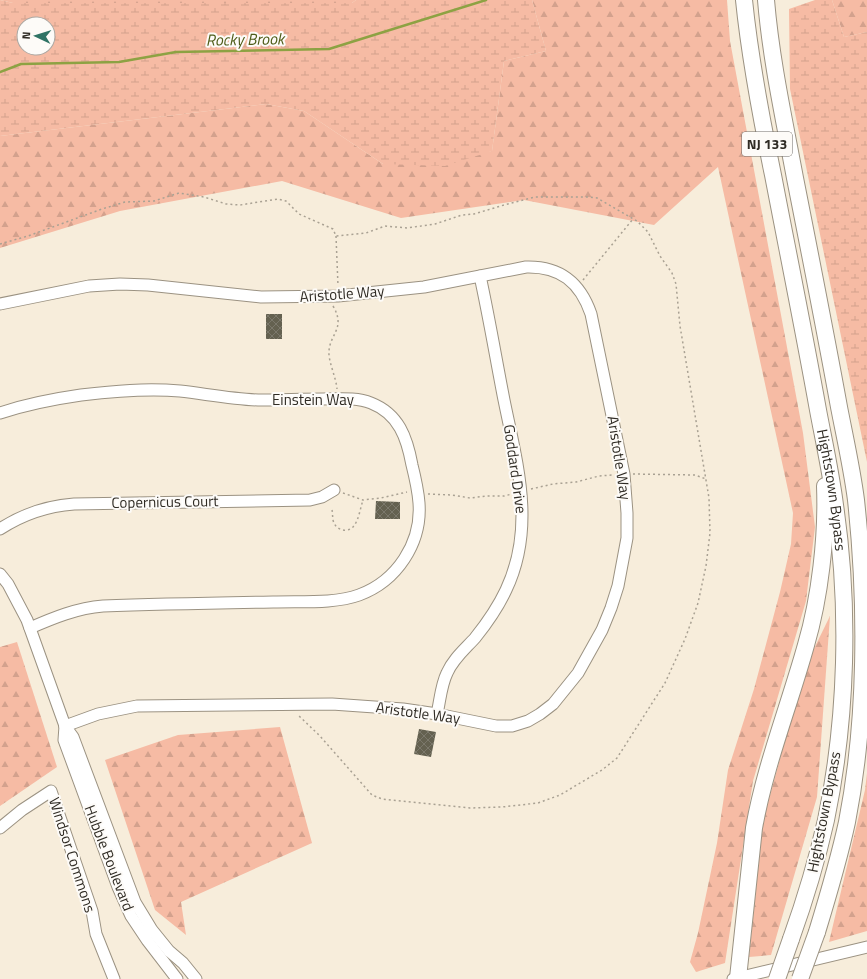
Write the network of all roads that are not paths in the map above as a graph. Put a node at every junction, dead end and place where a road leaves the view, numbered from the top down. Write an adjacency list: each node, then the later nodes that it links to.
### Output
1 (744, 0): 6 (highway, Hightstown Bypass / NJ 133)
2 (766, 0): 5 (highway, Hightstown Bypass / NJ 133)
3 (480, 276): 4 (street, Aristotle Way); 13 (street, Goddard Drive); 13 (street, Aristotle Way)
4 (0, 304)
5 (826, 333): 9 (highway); 23 (highway, Hightstown Bypass / NJ 133, bridge)
6 (818, 411): 19 (highway); 22 (highway, Hightstown Bypass / NJ 133, bridge)
7 (0, 413): 12 (street, Einstein Way)
8 (334, 490): 10 (street, Copernicus Court)
9 (867, 502)
10 (0, 529)
11 (0, 574): 12 (street, Hubble Boulevard)
12 (30, 628): 14 (street, Hubble Boulevard)
13 (437, 714): 14 (street, Aristotle Way)
14 (65, 726): 17 (street, Hubble Boulevard); 18 (street, Hubble Boulevard)
15 (0, 828): 20 (street, Windsor Commons)
16 (867, 947): 19 (street)
17 (169, 951): 18 (street, Hubble Boulevard); 21 (street, Hubble Boulevard)
18 (182, 977)
19 (735, 978)
20 (114, 979)
21 (196, 979)
22 (777, 979)
23 (800, 979)

